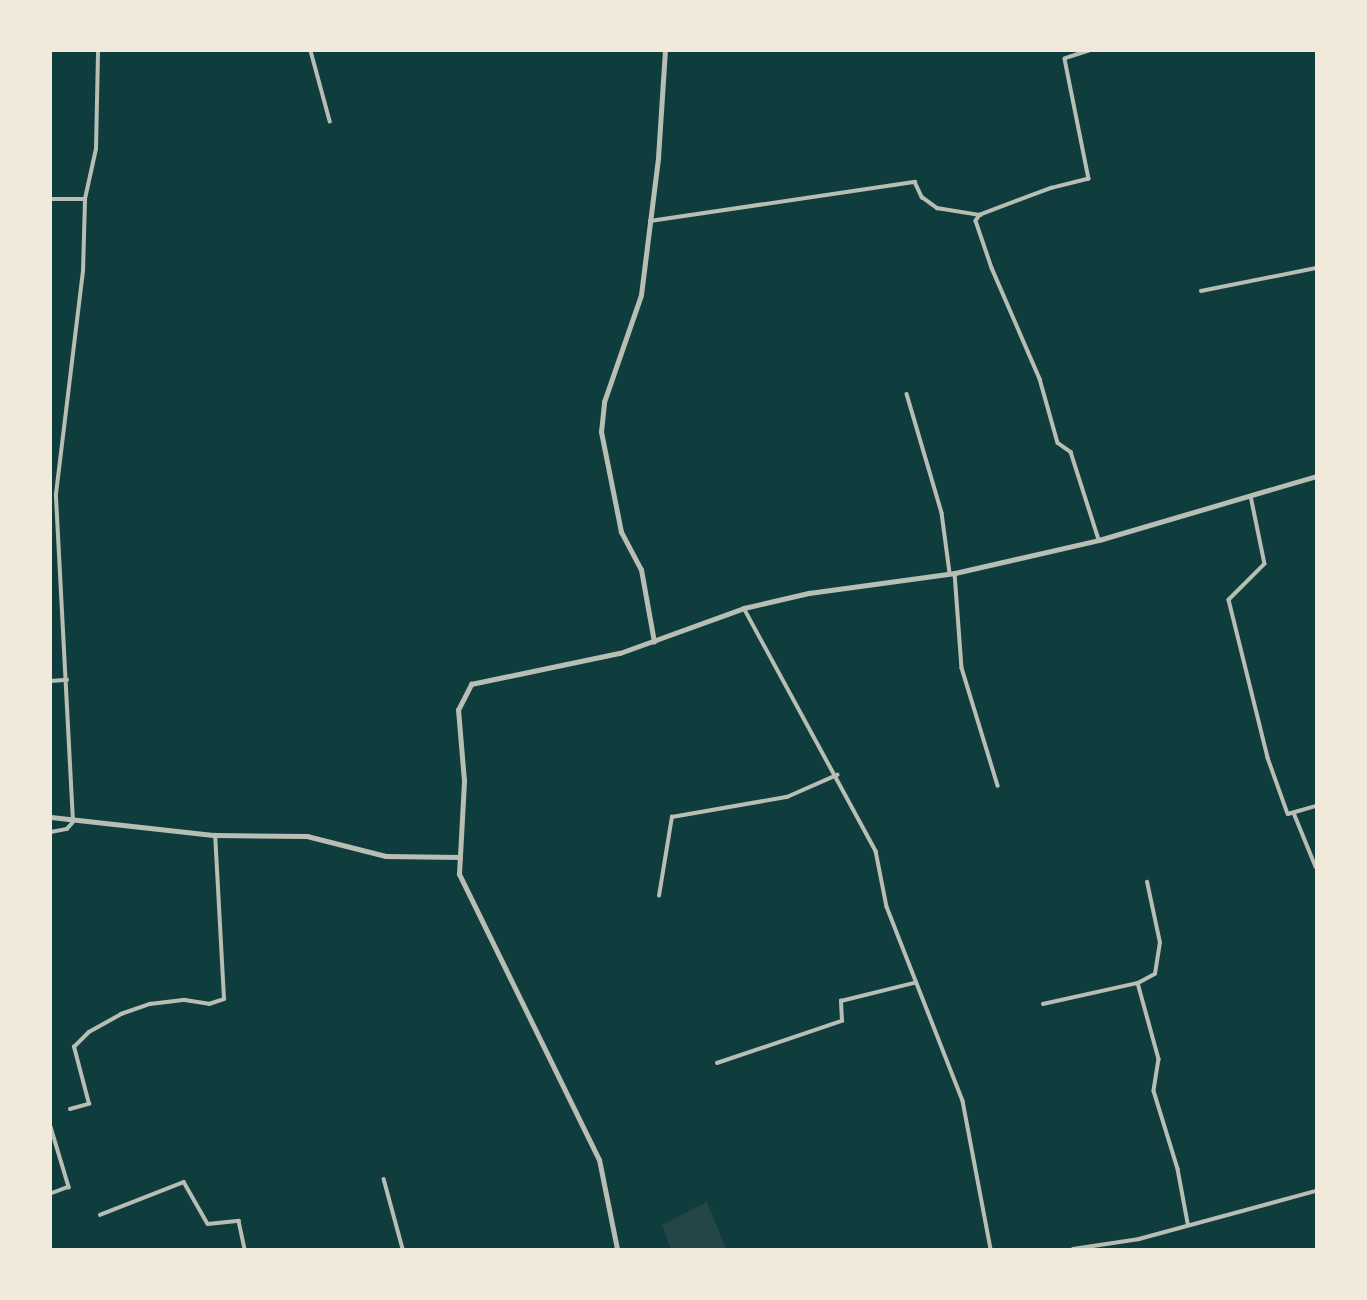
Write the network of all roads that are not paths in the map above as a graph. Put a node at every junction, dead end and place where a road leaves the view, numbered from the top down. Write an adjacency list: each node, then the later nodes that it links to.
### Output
1 (98, 51): 7 (street)
2 (311, 51): 5 (street)
3 (665, 51): 9 (street)
4 (1086, 51): 8 (street)
5 (330, 121)
6 (51, 199): 7 (street)
7 (85, 200): 18 (street)
8 (980, 215): 9 (street); 15 (street)
9 (650, 221): 20 (street)
10 (1316, 268): 11 (street)
11 (1201, 291)
12 (907, 394): 16 (street)
13 (1316, 476): 14 (street)
14 (1251, 496): 15 (street); 26 (street)
15 (1099, 540): 16 (street)
16 (953, 573): 19 (street); 24 (street)
17 (51, 589): 18 (street)
18 (59, 589): 21 (street)
19 (744, 608): 20 (street); 23 (street)
20 (654, 642): 31 (street)
21 (67, 680): 22 (street); 28 (street)
22 (51, 681)
23 (837, 775): 34 (street); 36 (street)
24 (998, 786)
25 (1316, 806): 26 (street)
26 (1294, 813): 32 (street)
27 (51, 817): 28 (street)
28 (73, 822): 29 (street); 30 (street)
29 (51, 832)
30 (215, 835): 31 (street); 39 (street)
31 (460, 857): 48 (street)
32 (1316, 867)
33 (1147, 883): 35 (street)
34 (659, 896)
35 (1138, 983): 37 (street); 45 (street)
36 (915, 984): 38 (street); 49 (street)
37 (1043, 1004)
38 (717, 1063)
39 (70, 1109)
40 (51, 1127): 43 (street)
41 (384, 1180): 47 (street)
42 (1316, 1191): 45 (street)
43 (51, 1194)
44 (100, 1215): 46 (street)
45 (1188, 1223): 50 (street)
46 (245, 1249)
47 (402, 1249)
48 (617, 1249)
49 (991, 1249)
50 (1073, 1249)

